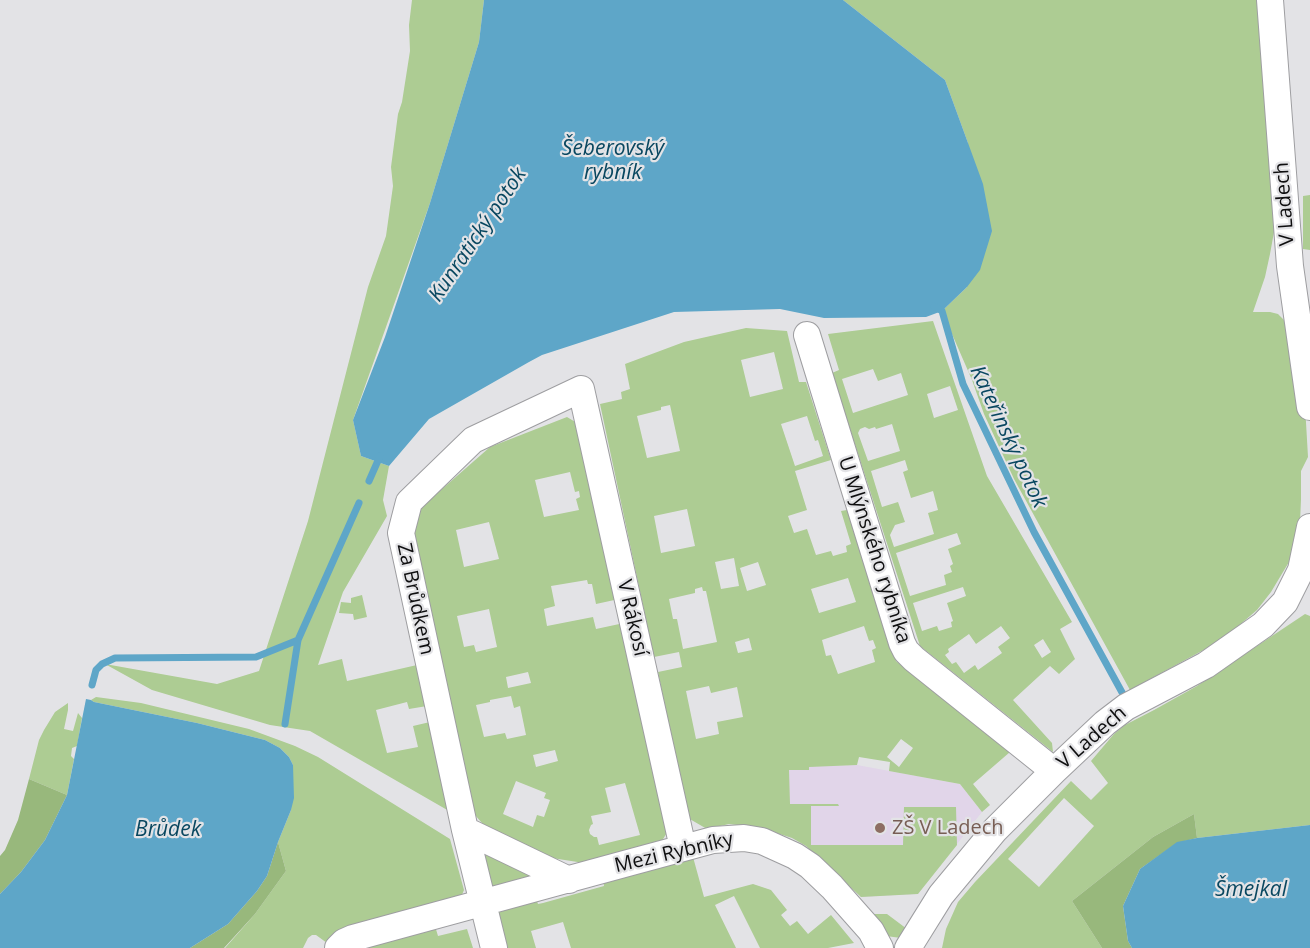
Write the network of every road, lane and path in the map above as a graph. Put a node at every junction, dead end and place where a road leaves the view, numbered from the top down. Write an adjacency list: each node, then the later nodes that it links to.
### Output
1 (1270, 0): 2 (street, V Ladech)
2 (1300, 267): 5 (street, V Ladech)
3 (807, 335): 7 (street, U Mlýnského rybníka)
4 (581, 389): 8 (street, Za Brůdkem); 9 (street, V Rákosí)
5 (1310, 407)
6 (1310, 527): 7 (street, V Ladech)
7 (1054, 771): 15 (street, V Ladech)
8 (465, 830): 10 (street); 11 (street)
9 (683, 848): 10 (street, Mezi Rybníky); 14 (street, Mezi Rybníky)
10 (568, 880): 11 (street, Mezi Rybníky)
11 (482, 903): 12 (street, Mezi Rybníky); 13 (street)
12 (338, 948)
13 (494, 948)
14 (880, 948)
15 (908, 948)

